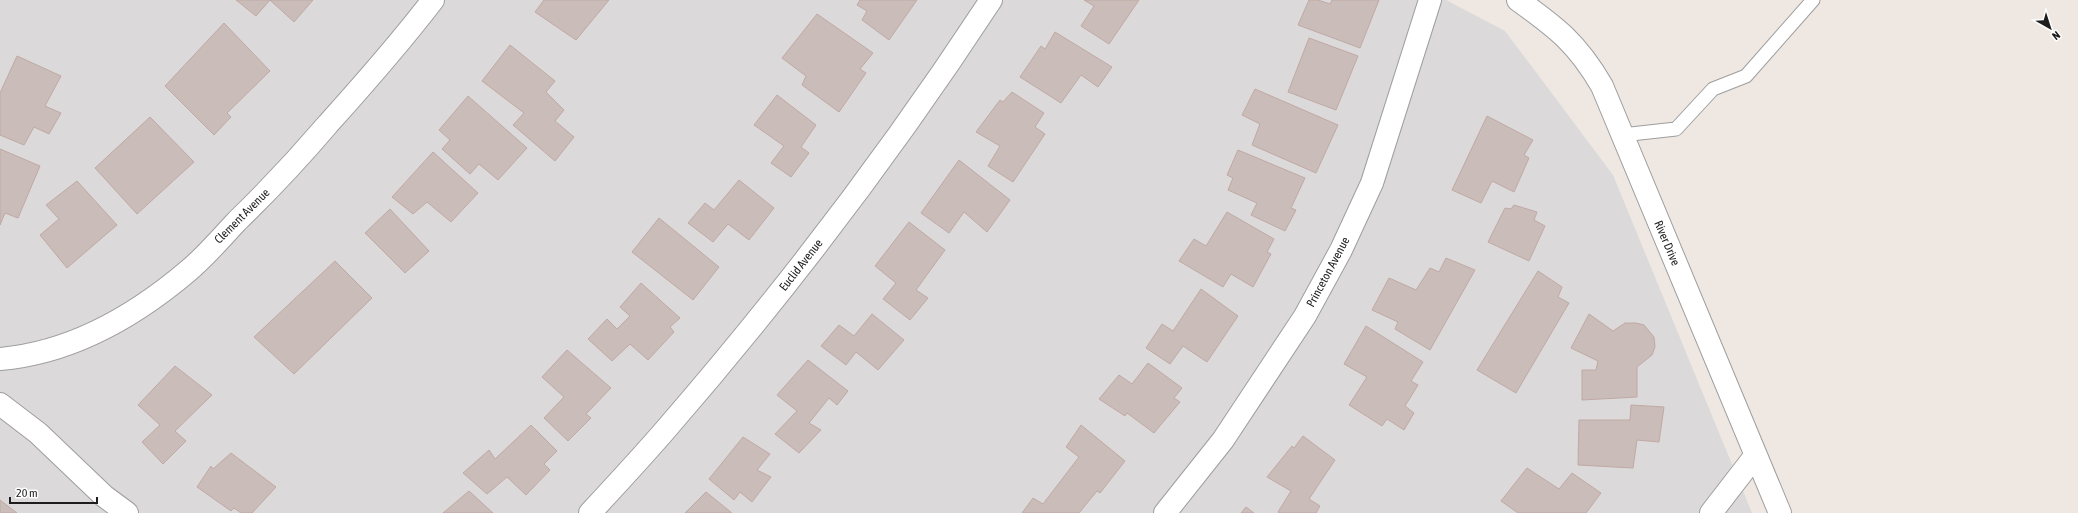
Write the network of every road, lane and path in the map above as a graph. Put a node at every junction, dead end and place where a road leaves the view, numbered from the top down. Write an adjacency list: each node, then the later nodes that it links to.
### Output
1 (433, 0): 7 (street, Clement Avenue)
2 (991, 0): 11 (street, Euclid Avenue)
3 (1430, 0): 12 (street, Princeton Avenue)
4 (1518, 0): 6 (street, River Drive)
5 (1813, 0): 6 (lane)
6 (1622, 135): 9 (street, River Drive)
7 (0, 360)
8 (0, 404): 10 (street)
9 (1755, 456): 13 (street); 14 (street, River Drive)
10 (127, 513)
11 (590, 513)
12 (1165, 513)
13 (1710, 513)
14 (1780, 513)

